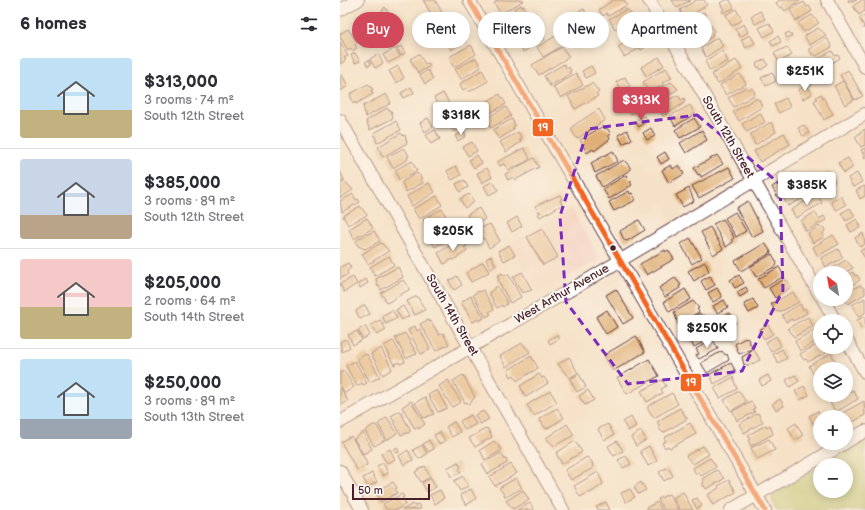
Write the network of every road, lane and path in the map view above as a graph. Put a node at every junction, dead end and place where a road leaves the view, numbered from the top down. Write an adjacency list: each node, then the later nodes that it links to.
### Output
1 (358, 0): 5 (street)
2 (469, 0): 10 (street)
3 (648, 0): 9 (street, South 12th Street)
4 (827, 0): 6 (street)
5 (340, 10)
6 (865, 67)
7 (865, 114): 9 (street, West Arthur Avenue)
8 (340, 120): 12 (street, South 14th Street)
9 (754, 181): 10 (street, West Arthur Avenue); 11 (street, South 12th Street)
10 (620, 261): 12 (street, West Arthur Avenue); 20 (street)
11 (813, 283)
12 (470, 347): 15 (street, West Arthur Avenue); 22 (street, South 14th Street)
13 (853, 351): 14 (street)
14 (865, 372)
15 (340, 422)
16 (865, 431): 17 (street)
17 (853, 438)
18 (833, 450): 20 (street)
19 (340, 471): 21 (street)
20 (756, 495): 23 (street); 24 (street)
21 (362, 510)
22 (564, 510)
23 (731, 510)
24 (765, 510)

